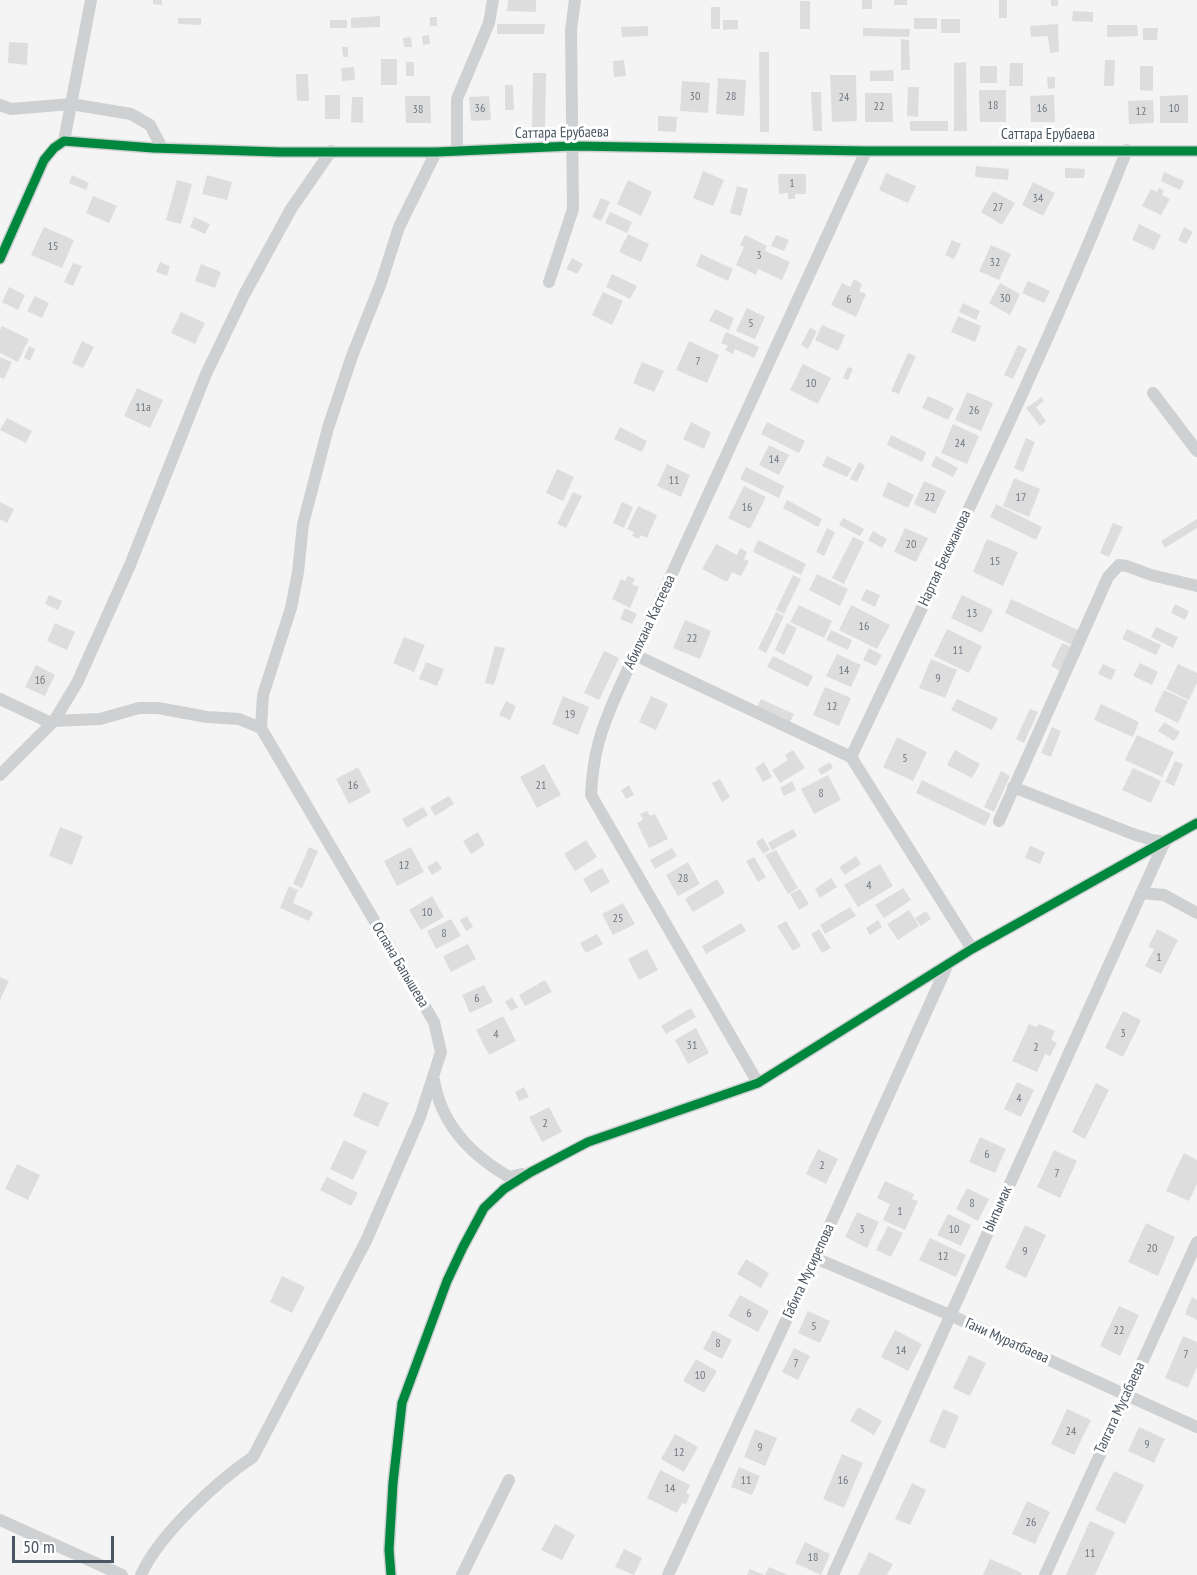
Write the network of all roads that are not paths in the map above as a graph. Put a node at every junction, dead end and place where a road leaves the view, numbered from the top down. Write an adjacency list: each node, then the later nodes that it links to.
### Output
1 (91, 0): 4 (street)
2 (493, 0): 14 (street)
3 (575, 0): 7 (street)
4 (71, 104): 5 (street); 6 (street); 8 (street)
5 (0, 105)
6 (64, 141): 8 (street, Саттара Ерубаева); 15 (street)
7 (572, 146): 11 (street, Саттара Ерубаева); 14 (street, Саттара Ерубаева); 16 (street)
8 (162, 148): 10 (street, Саттара Ерубаева)
9 (1127, 150): 11 (street, Саттара Ерубаева); 12 (street, Саттара Ерубаева); 24 (street, Нартая Бекежанова)
10 (331, 151): 13 (street, Саттара Ерубаева); 22 (street)
11 (866, 151): 20 (street, Абилхана Кастеева)
12 (1197, 151)
13 (436, 152): 14 (street, Саттара Ерубаева); 23 (street)
14 (457, 152)
15 (0, 259)
16 (549, 282)
17 (1153, 393): 18 (street)
18 (1197, 451)
19 (1197, 586): 26 (street)
20 (635, 655): 24 (street); 35 (street, Абилхана Кастеева)
21 (0, 699): 22 (street)
22 (53, 722): 23 (street); 25 (street)
23 (261, 728): 34 (street, Оспана Бапышева)
24 (851, 757): 32 (street)
25 (0, 775)
26 (1013, 787): 27 (street); 29 (street)
27 (999, 820)
28 (1197, 823): 29 (street)
29 (1165, 842): 30 (street, Ынтымак); 32 (street)
30 (1141, 893): 31 (street); 39 (street, Ынтымак)
31 (1197, 913)
32 (972, 949): 33 (street)
33 (947, 965): 35 (street); 38 (street, Габита Мусирепова)
34 (434, 1078): 36 (street, Оспана Бапышева); 45 (street)
35 (758, 1083): 36 (street)
36 (531, 1172): 46 (street)
37 (1197, 1242): 40 (street, Талгата Мусабаева)
38 (815, 1258): 39 (street, Гани Муратбаева); 48 (street, Габита Мусирепова)
39 (950, 1315): 40 (street, Гани Муратбаева); 49 (street, Ынтымак)
40 (1126, 1395): 41 (street, Гани Муратбаева); 50 (street, Талгата Мусабаева)
41 (1197, 1428)
42 (509, 1480): 47 (street)
43 (0, 1520): 44 (street)
44 (122, 1575)
45 (141, 1575)
46 (392, 1575)
47 (462, 1575)
48 (668, 1575)
49 (833, 1575)
50 (1045, 1575)

